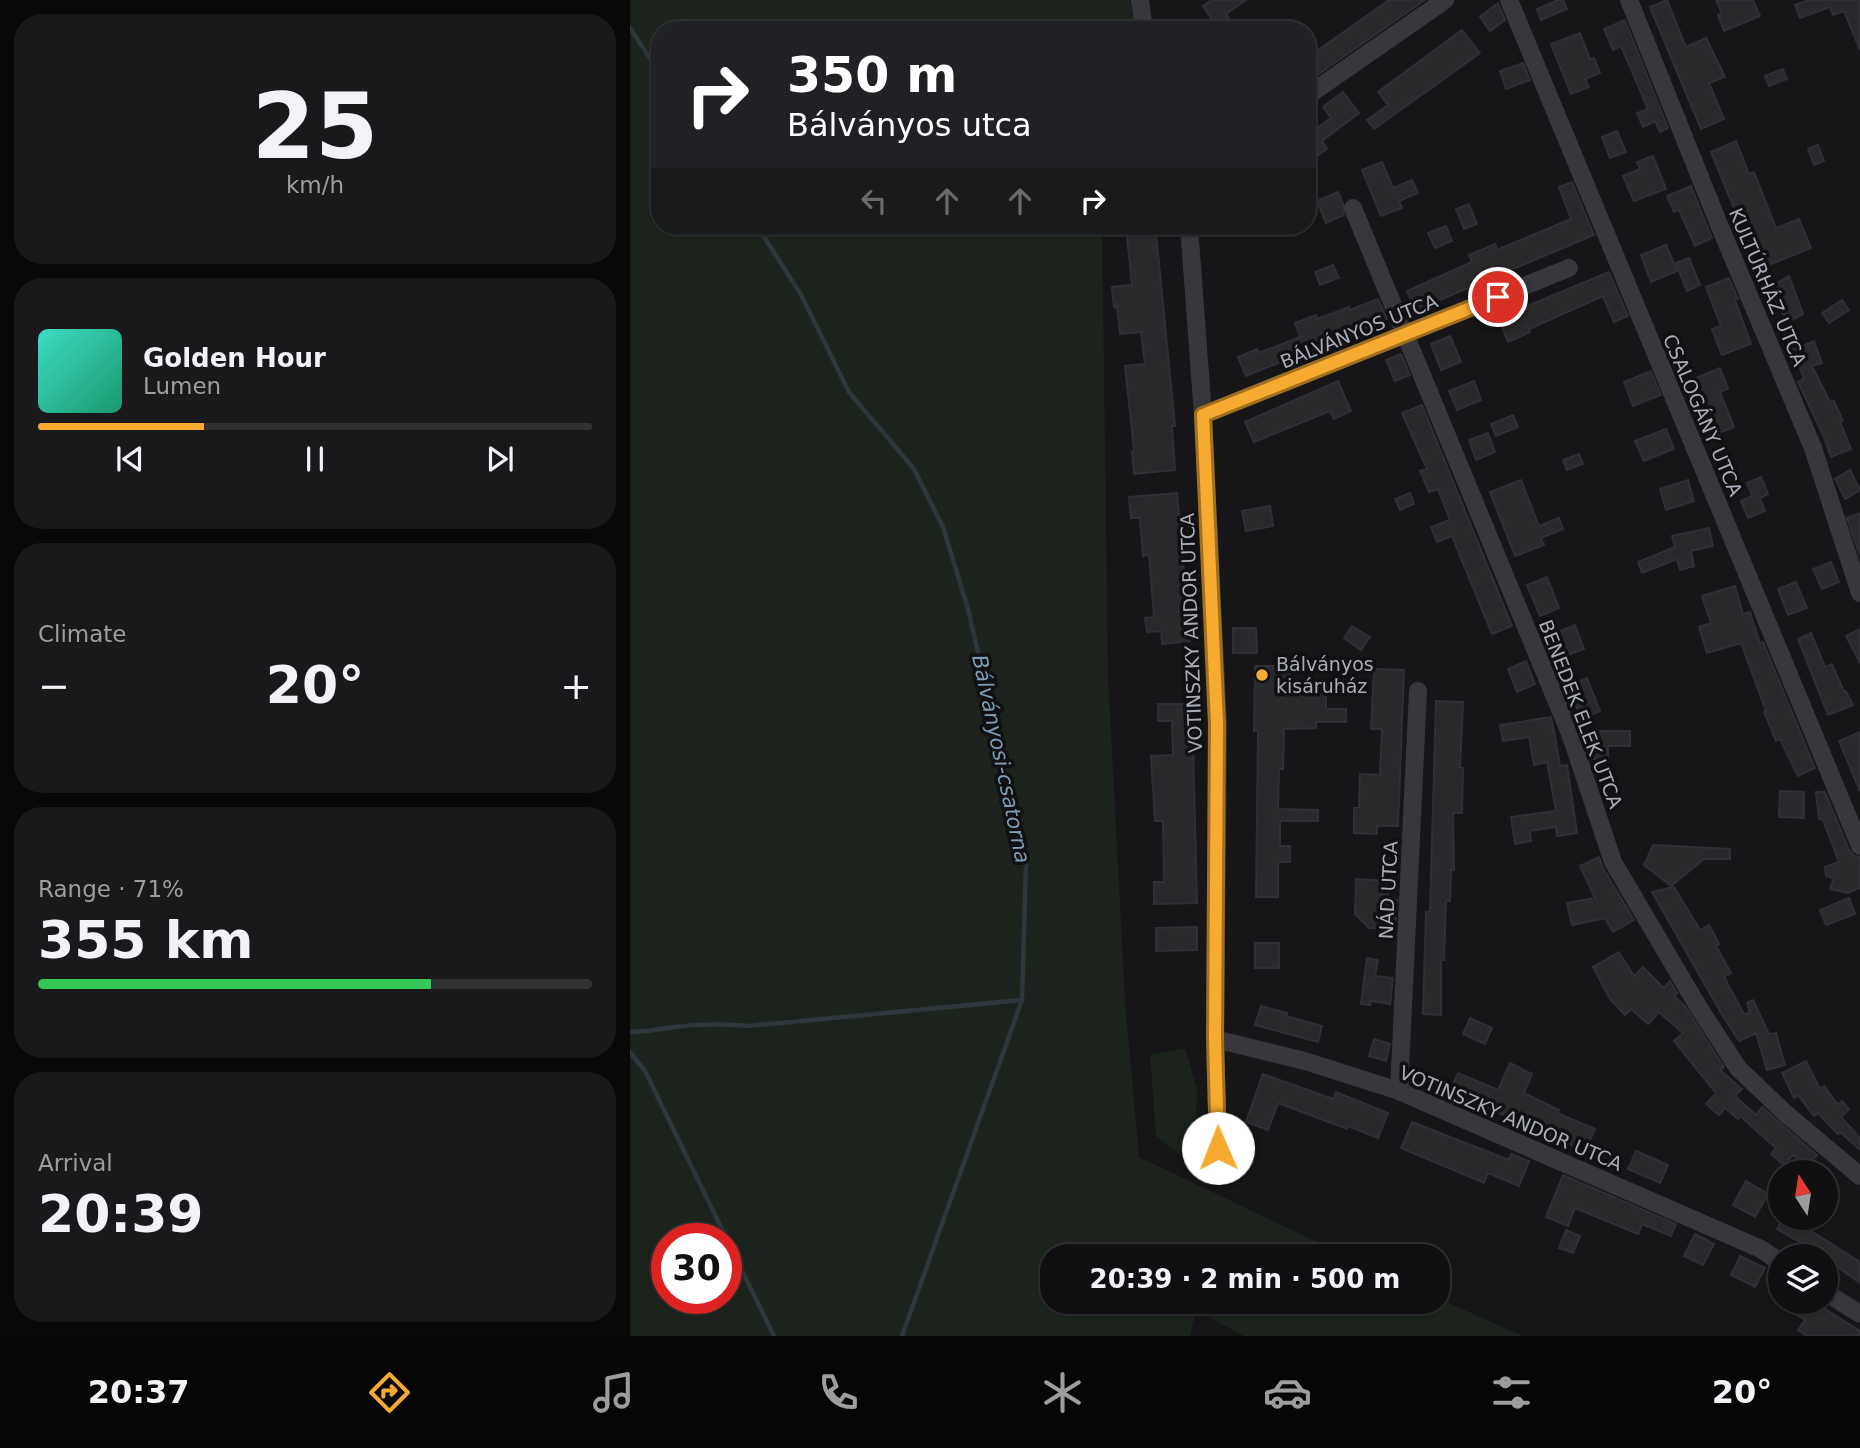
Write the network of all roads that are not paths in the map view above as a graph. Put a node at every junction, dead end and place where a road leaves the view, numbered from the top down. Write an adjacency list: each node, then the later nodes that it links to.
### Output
1 (1140, 0): 5 (street)
2 (1445, 0): 6 (street)
3 (1509, 0): 14 (street, CSALOGÁNY UTCA)
4 (1629, 0): 12 (street, KULTÚRHÁZ UTCA)
5 (1143, 21)
6 (1316, 90)
7 (1353, 208): 10 (street, BENEDEK ELEK UTCA)
8 (1190, 235): 11 (street, VOTINSZKY ANDOR UTCA)
9 (1569, 268): 10 (street, BÁLVÁNYOS UTCA)
10 (1405, 335): 11 (street, BÁLVÁNYOS UTCA); 18 (street, BENEDEK ELEK UTCA)
11 (1203, 415): 15 (street, VOTINSZKY ANDOR UTCA)
12 (1860, 593)
13 (1418, 691): 16 (street, NÁD UTCA)
14 (1860, 846)
15 (1215, 1039): 16 (street, VOTINSZKY ANDOR UTCA); 17 (street, VOTINSZKY ANDOR UTCA)
16 (1399, 1091): 19 (street, VOTINSZKY ANDOR UTCA)
17 (1218, 1148)
18 (1860, 1176)
19 (1768, 1255)
20 (1838, 1300): 21 (street)
21 (1860, 1314)

